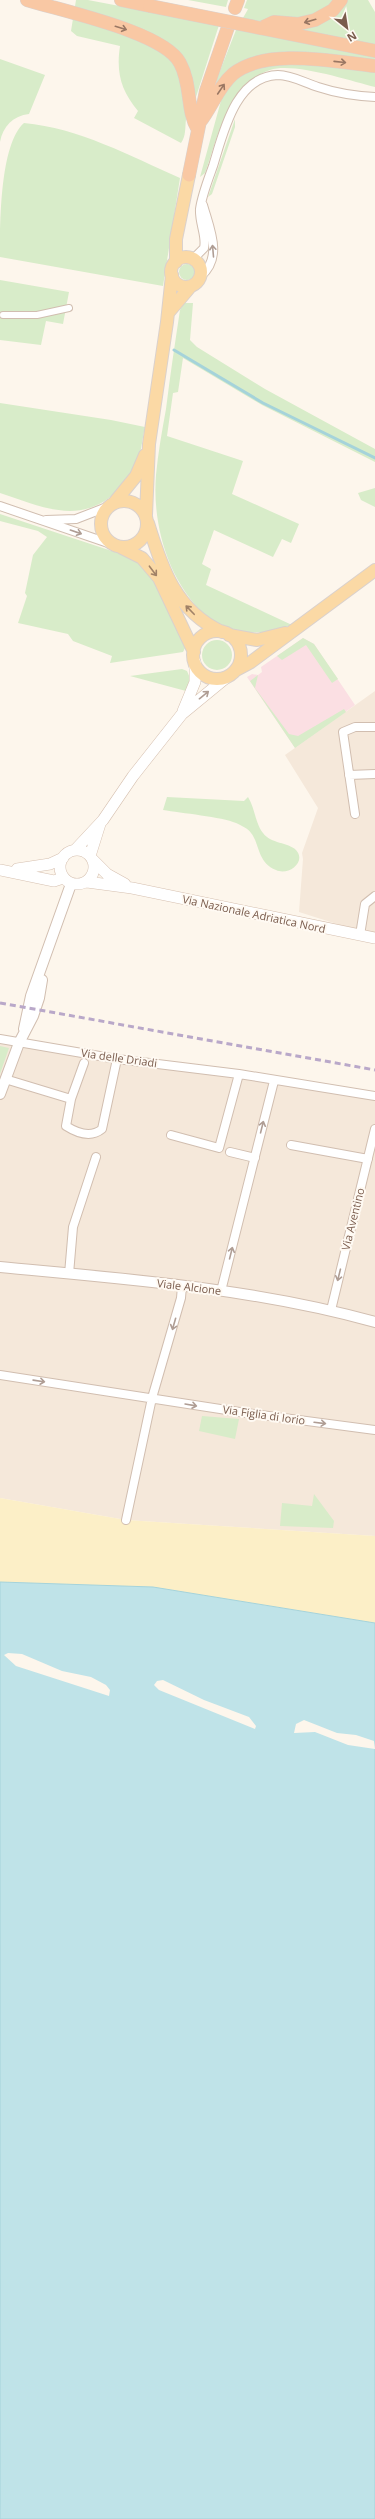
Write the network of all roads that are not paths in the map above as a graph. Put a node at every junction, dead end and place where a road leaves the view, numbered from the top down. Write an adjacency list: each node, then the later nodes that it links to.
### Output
1 (27, 0): 9 (highway, one-way to 9)
2 (121, 0): 5 (highway, bridge)
3 (341, 0): 5 (highway, one-way to 5)
4 (228, 28): 9 (highway)
5 (260, 28): 6 (highway)
6 (375, 51)
7 (375, 66): 9 (highway, one-way to 7)
8 (375, 97): 11 (street)
9 (199, 126): 10 (highway)
10 (189, 175): 12 (main road)
11 (201, 201): 12 (street); 14 (street, one-way to 11)
12 (186, 260): 13 (main road); 14 (main road)
13 (172, 274): 15 (main road); 17 (main road)
14 (201, 276): 15 (main road)
15 (190, 287): 17 (main road)
16 (69, 308): 18 (street)
17 (168, 313): 19 (main road)
18 (3, 315)
19 (149, 444): 20 (main road); 22 (main road)
20 (111, 505): 22 (main road); 23 (street); 24 (main road)
21 (0, 506): 23 (street)
22 (147, 519): 24 (main road); 28 (main road, one-way to 22)
23 (41, 520): 24 (street, one-way to 24)
24 (117, 546): 29 (main road, one-way to 29)
25 (375, 570): 26 (main road)
26 (369, 576): 27 (main road)
27 (295, 629): 28 (main road); 30 (main road)
28 (226, 633): 29 (main road); 30 (main road)
29 (194, 657): 30 (main road); 31 (main road)
30 (231, 674): 31 (main road, one-way to 30)
31 (182, 714): 36 (main road)
32 (375, 727): 34 (street)
33 (375, 774): 34 (street)
34 (350, 775): 35 (street)
35 (355, 814)
36 (100, 823): 37 (main road); 39 (main road)
37 (75, 850): 38 (main road); 39 (main road)
38 (63, 858): 40 (main road); 41 (main road)
39 (91, 858): 42 (main road); 43 (main road, Via Nazionale Adriatica Nord)
40 (3, 870): 41 (main road)
41 (67, 881): 42 (main road); 48 (street)
42 (87, 882): 43 (main road, Via Nazionale Adriatica Nord)
43 (132, 888): 45 (main road, Via Nazionale Adriatica Nord)
44 (375, 896): 45 (street)
45 (360, 935): 46 (main road, Via Nazionale Adriatica Nord)
46 (375, 938)
47 (0, 1039): 48 (street, Via delle Driadi)
48 (19, 1043): 49 (street, Via delle Driadi); 52 (street)
49 (116, 1059): 51 (street, Via delle Driadi); 56 (street)
50 (84, 1062): 56 (street)
51 (239, 1074): 53 (street, Via delle Driadi); 58 (street)
52 (5, 1080): 54 (street); 56 (street)
53 (274, 1081): 55 (street, Via delle Driadi); 62 (street, one-way to 53)
54 (0, 1094)
55 (375, 1096)
56 (71, 1099)
57 (375, 1129): 63 (street, Via Aventino)
58 (172, 1135)
59 (291, 1145): 63 (street)
60 (230, 1152): 62 (street)
61 (96, 1157): 65 (street)
62 (255, 1158): 67 (street, one-way to 62)
63 (368, 1159): 68 (street, Via Aventino, one-way to 68)
64 (0, 1267): 65 (street, Viale Alcione)
65 (70, 1274): 66 (street, Viale Alcione)
66 (182, 1286): 67 (street, Viale Alcione); 71 (street, one-way to 71)
67 (221, 1291): 68 (street, Viale Alcione)
68 (331, 1310): 69 (street, Viale Alcione)
69 (375, 1322)
70 (0, 1375): 71 (street, Via Figlia di Iorio, one-way to 71)
71 (152, 1398): 72 (street, Via Figlia di Iorio, one-way to 72); 73 (street)
72 (375, 1430)
73 (126, 1520)

